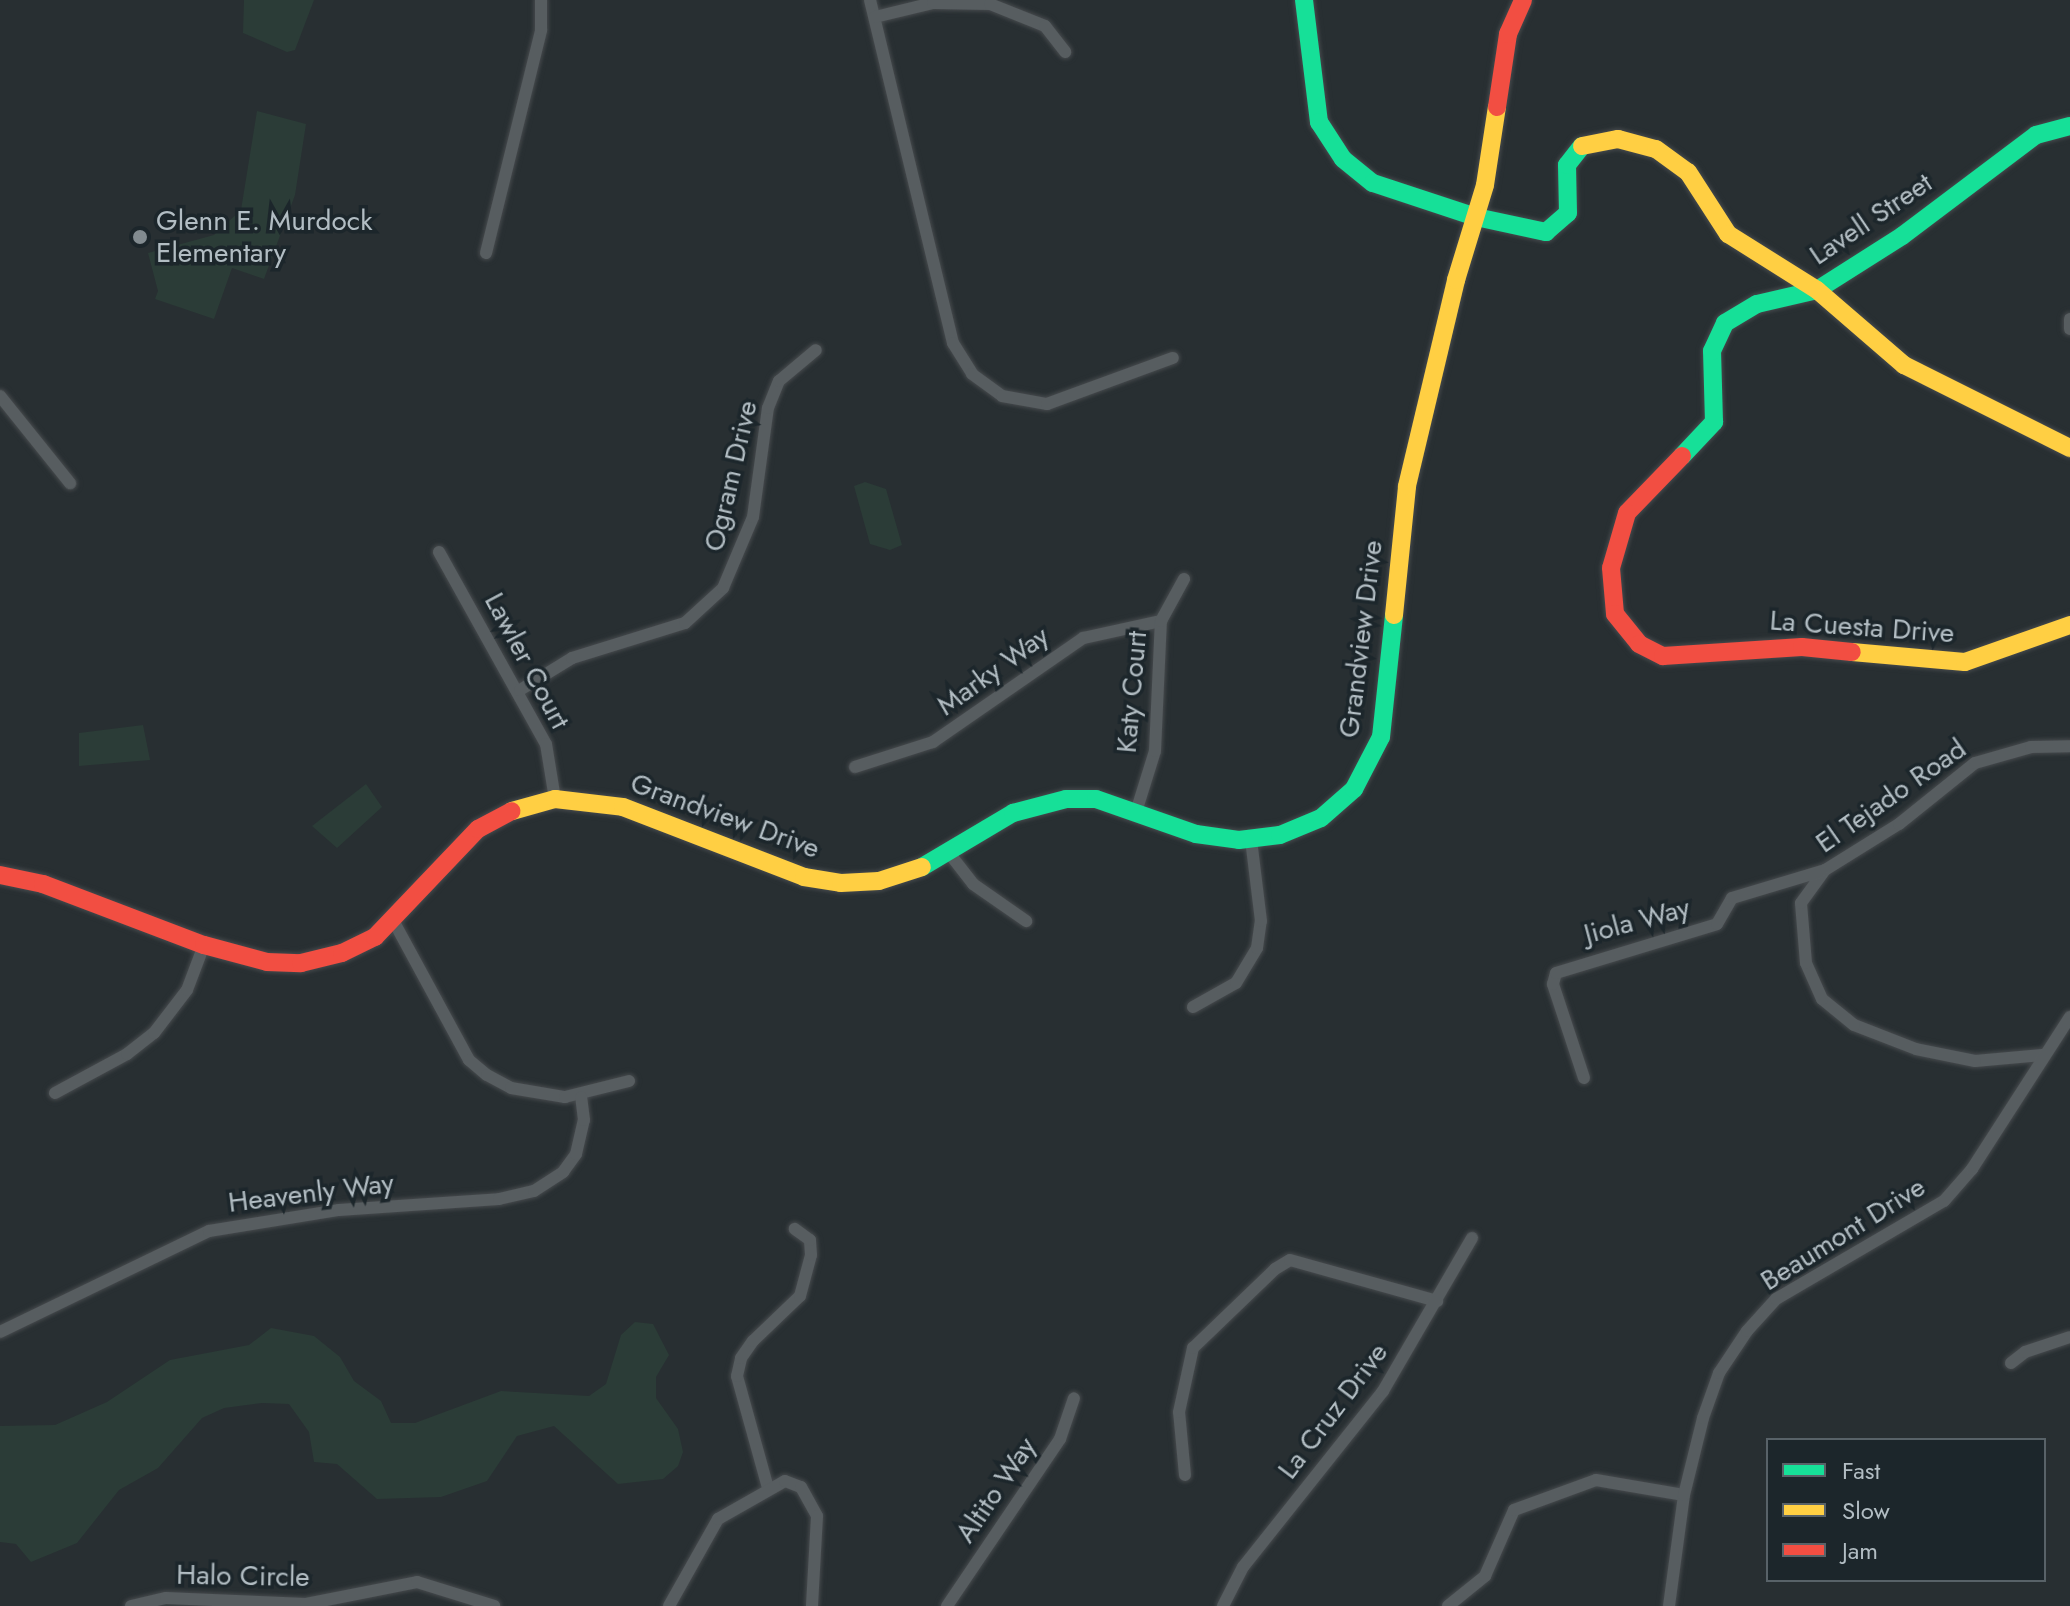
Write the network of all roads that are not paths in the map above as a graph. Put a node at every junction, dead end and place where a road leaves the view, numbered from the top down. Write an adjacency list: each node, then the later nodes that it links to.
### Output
1 (541, 0): 9 (street)
2 (870, 0): 5 (street)
3 (1304, 0): 8 (street)
4 (1523, 0): 8 (street, Grandview Drive)
5 (875, 17): 6 (street); 14 (street)
6 (1065, 52)
7 (2070, 126): 10 (street, Lavell Street)
8 (1476, 217): 10 (street, Lavell Street); 27 (street, Grandview Drive)
9 (486, 253)
10 (1817, 290): 16 (street); 21 (street, La Cuesta Drive)
11 (2070, 319): 12 (street)
12 (2070, 329)
13 (816, 350): 22 (street, Ogram Drive)
14 (1173, 358)
15 (0, 396): 17 (street)
16 (2070, 448)
17 (70, 483)
18 (439, 552): 22 (street, Lawler Court)
19 (1184, 579): 20 (street, Katy Court)
20 (1161, 621): 24 (street, Marky Way); 26 (street, Katy Court)
21 (2070, 625)
22 (520, 690): 25 (street, Lawler Court)
23 (2070, 746): 29 (street, El Tejado Road)
24 (855, 767)
25 (555, 799): 28 (street, Grandview Drive); 32 (street, Grandview Drive)
26 (1136, 812): 27 (street, Grandview Drive); 28 (street, Grandview Drive)
27 (1251, 840): 34 (street)
28 (949, 853): 31 (street)
29 (1825, 870): 36 (street, El Tejado Road); 37 (street, Jiola Way)
30 (0, 875): 33 (street, Grandview Drive)
31 (1026, 921)
32 (394, 922): 33 (street, Grandview Drive); 40 (street)
33 (204, 945): 39 (street)
34 (1193, 1007)
35 (2070, 1017): 36 (street, Beaumont Drive)
36 (2042, 1055): 50 (street, Beaumont Drive)
37 (1584, 1078)
38 (629, 1081): 40 (street)
39 (55, 1093)
40 (581, 1097): 44 (street, Heavenly Way)
41 (795, 1229): 49 (street)
42 (1472, 1238): 43 (street, La Cruz Drive)
43 (1437, 1301): 48 (street); 56 (street, La Cruz Drive)
44 (0, 1332)
45 (2070, 1337): 46 (street)
46 (2011, 1363)
47 (1074, 1398): 55 (street, Altito Way)
48 (1185, 1475)
49 (768, 1488): 53 (street); 54 (street)
50 (1684, 1495): 57 (street); 58 (street, Beaumont Drive)
51 (131, 1606): 52 (street, Halo Circle)
52 (494, 1606)
53 (669, 1606)
54 (812, 1606)
55 (947, 1606)
56 (1223, 1606)
57 (1448, 1606)
58 (1669, 1606)

